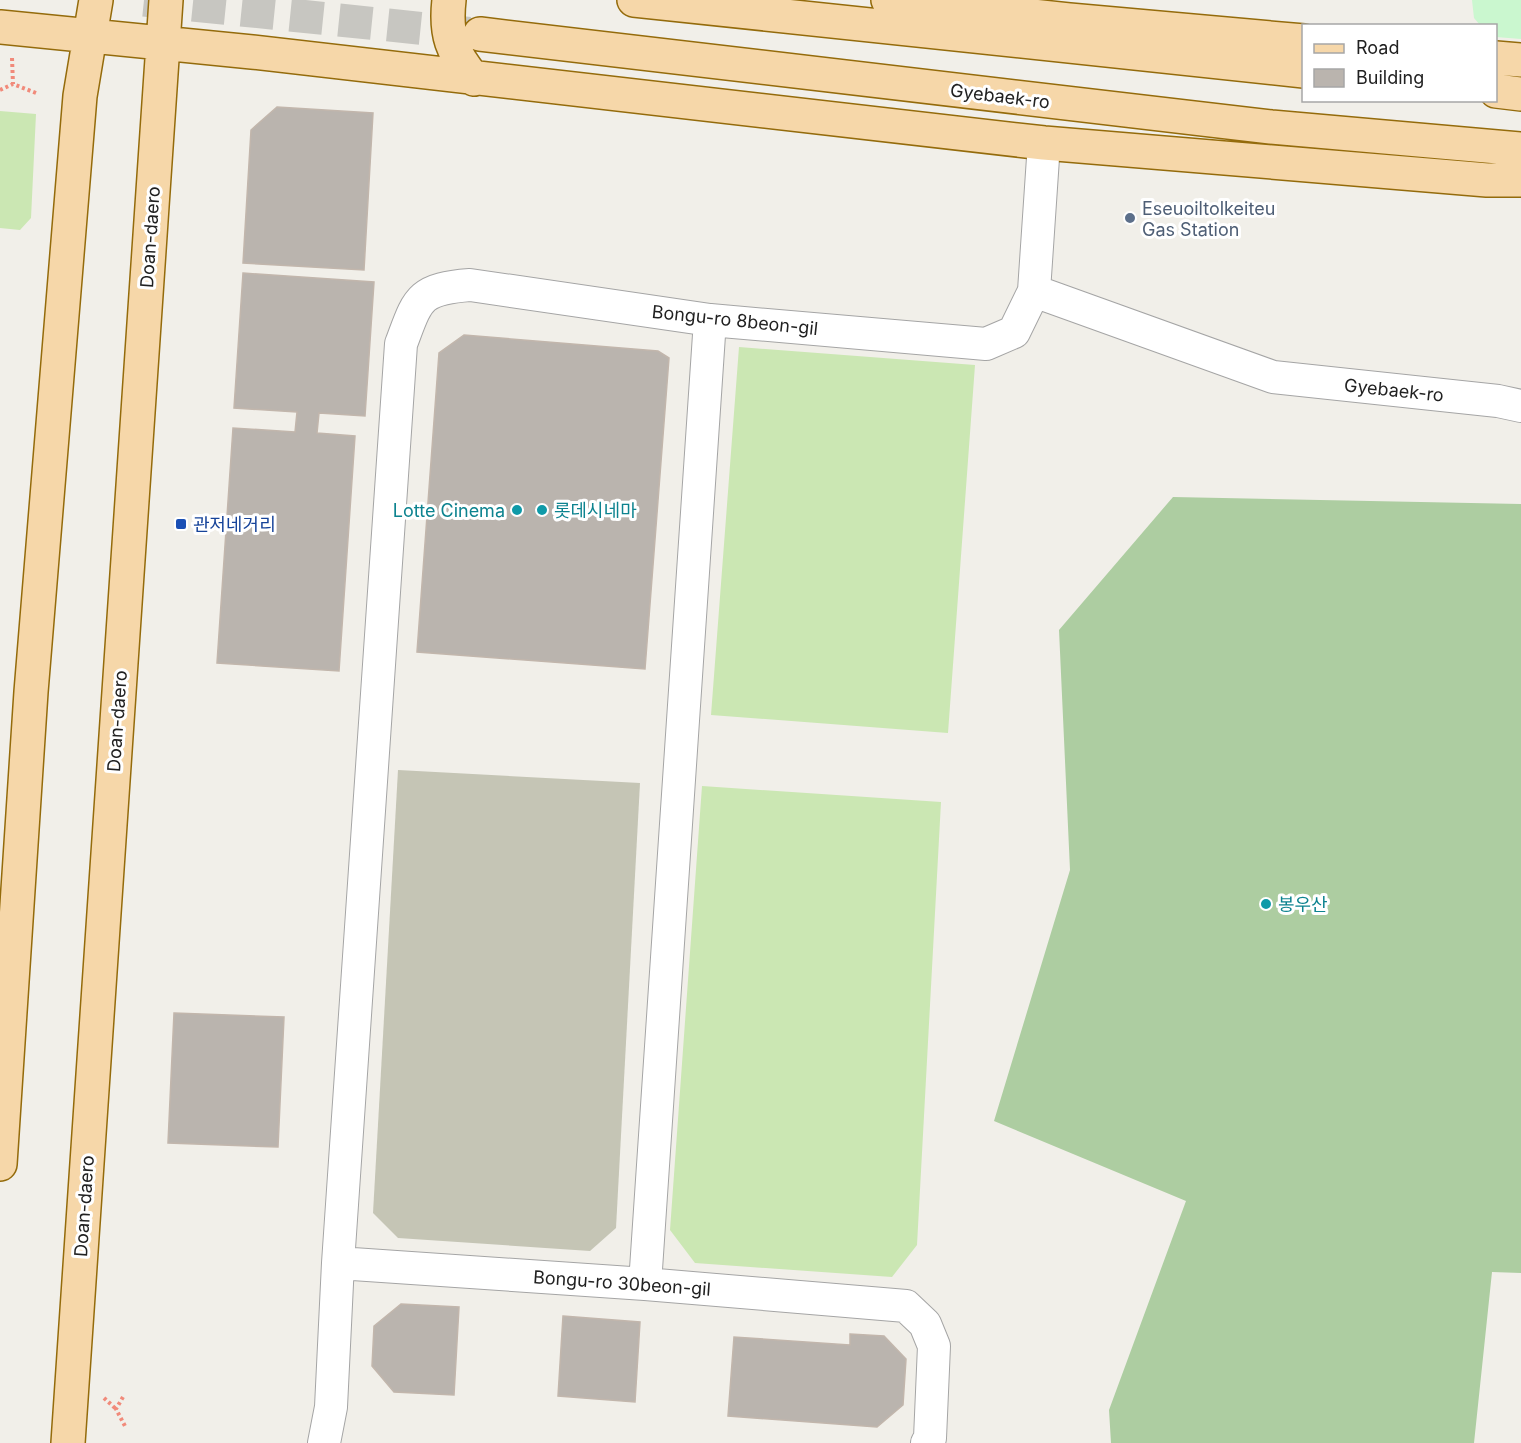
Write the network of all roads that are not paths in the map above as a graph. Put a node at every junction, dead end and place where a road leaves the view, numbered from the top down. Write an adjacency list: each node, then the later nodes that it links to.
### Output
1 (96, 0): 8 (main road)
2 (165, 0): 10 (main road, Doan-daero)
3 (449, 0): 14 (main road)
4 (634, 0): 13 (main road)
5 (888, 0): 9 (main road)
6 (0, 27): 8 (main road)
7 (480, 34): 18 (main road, Gyebaek-ro)
8 (89, 36): 10 (main road); 23 (main road)
9 (1302, 41)
10 (162, 43): 14 (main road); 26 (main road, Doan-daero)
11 (1497, 58): 12 (main road)
12 (1521, 60)
13 (1302, 71)
14 (474, 79): 17 (main road)
15 (1497, 91): 16 (main road)
16 (1521, 94)
17 (1044, 143): 19 (main road); 20 (street)
18 (1521, 148)
19 (1521, 180)
20 (1034, 291): 21 (street, Bongu-ro 8beon-gil); 22 (street, Gyebaek-ro)
21 (710, 320): 24 (street, Bongu-ro 8beon-gil); 25 (street)
22 (1521, 406)
23 (0, 1164)
24 (338, 1263): 25 (street, Bongu-ro 30beon-gil); 27 (street)
25 (645, 1284): 28 (street, Bongu-ro 30beon-gil)
26 (68, 1443)
27 (324, 1443)
28 (927, 1443)

